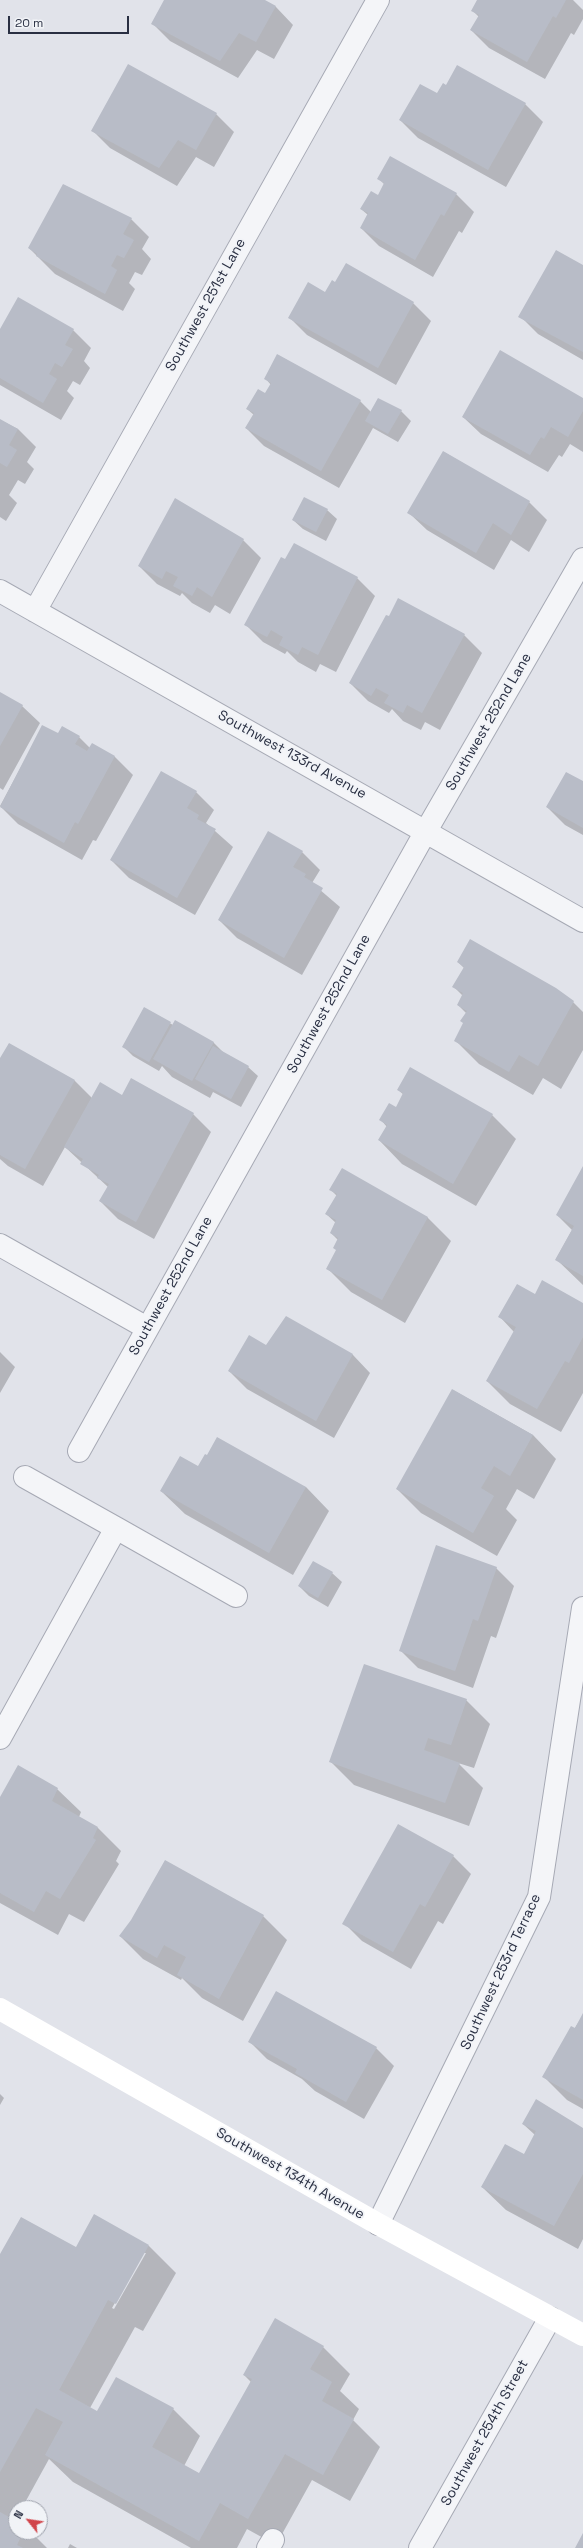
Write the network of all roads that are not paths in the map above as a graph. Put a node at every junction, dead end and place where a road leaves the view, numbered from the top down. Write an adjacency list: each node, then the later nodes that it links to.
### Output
1 (378, 0): 4 (street, Southwest 251st Lane)
2 (583, 559): 5 (street, Southwest 252nd Lane)
3 (0, 591): 4 (street, Southwest 133rd Avenue)
4 (35, 611): 5 (street, Southwest 133rd Avenue)
5 (426, 831): 6 (street, Southwest 133rd Avenue); 8 (street, Southwest 252nd Lane)
6 (583, 922)
7 (0, 1245): 8 (street)
8 (147, 1328): 9 (street, Southwest 252nd Lane)
9 (79, 1451)
10 (25, 1477): 11 (street)
11 (116, 1528): 12 (street); 14 (street)
12 (236, 1596)
13 (583, 1608): 16 (street, Southwest 253rd Terrace)
14 (0, 1738)
15 (0, 2009): 16 (street, Southwest 134th Avenue)
16 (378, 2224): 17 (street, Southwest 134th Avenue)
17 (550, 2318): 18 (street, Southwest 134th Avenue); 19 (street, Southwest 254th Street)
18 (583, 2335)
19 (420, 2548)

